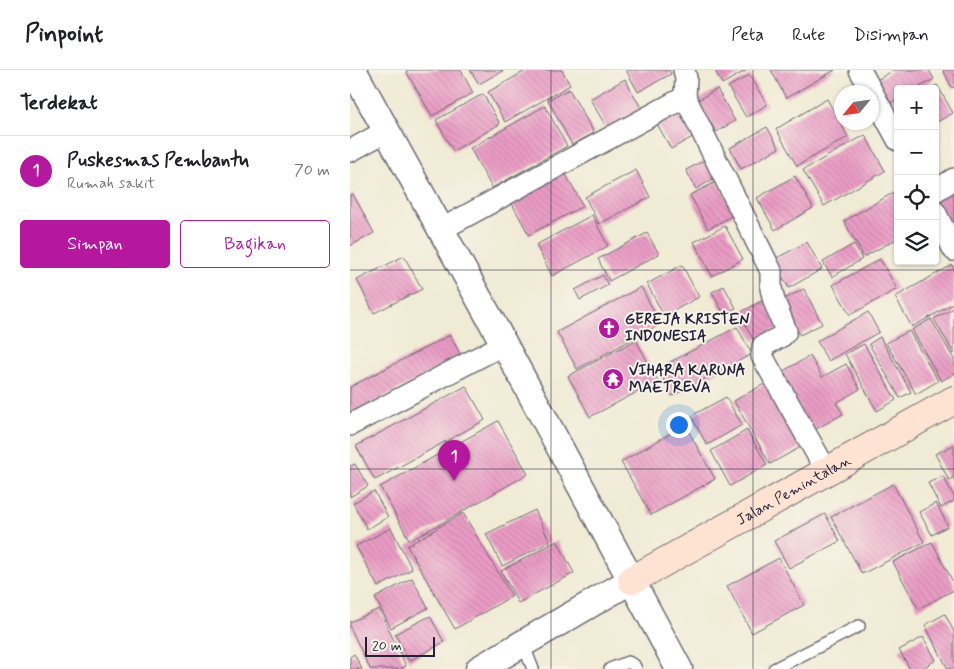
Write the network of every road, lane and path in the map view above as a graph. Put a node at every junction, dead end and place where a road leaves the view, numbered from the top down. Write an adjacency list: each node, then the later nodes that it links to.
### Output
1 (353, 70): 5 (street)
2 (684, 70): 4 (street)
3 (860, 70): 6 (street)
4 (685, 97): 11 (street); 16 (street)
5 (386, 131): 7 (street); 11 (street)
6 (894, 133)
7 (350, 151)
8 (954, 179): 9 (street)
9 (939, 188)
10 (939, 220): 12 (street)
11 (442, 229): 13 (street)
12 (954, 250)
13 (504, 344): 15 (street); 17 (street)
14 (954, 400): 16 (main road, Jalan Pemintalan)
15 (350, 425)
16 (827, 472): 17 (main road, Jalan Pemintalan)
17 (632, 580): 19 (street); 24 (street)
18 (859, 626): 25 (lane)
19 (523, 644): 20 (street); 21 (lane)
20 (479, 669)
21 (533, 669)
22 (610, 669): 23 (lane)
23 (636, 669)
24 (679, 669)
25 (774, 669)

